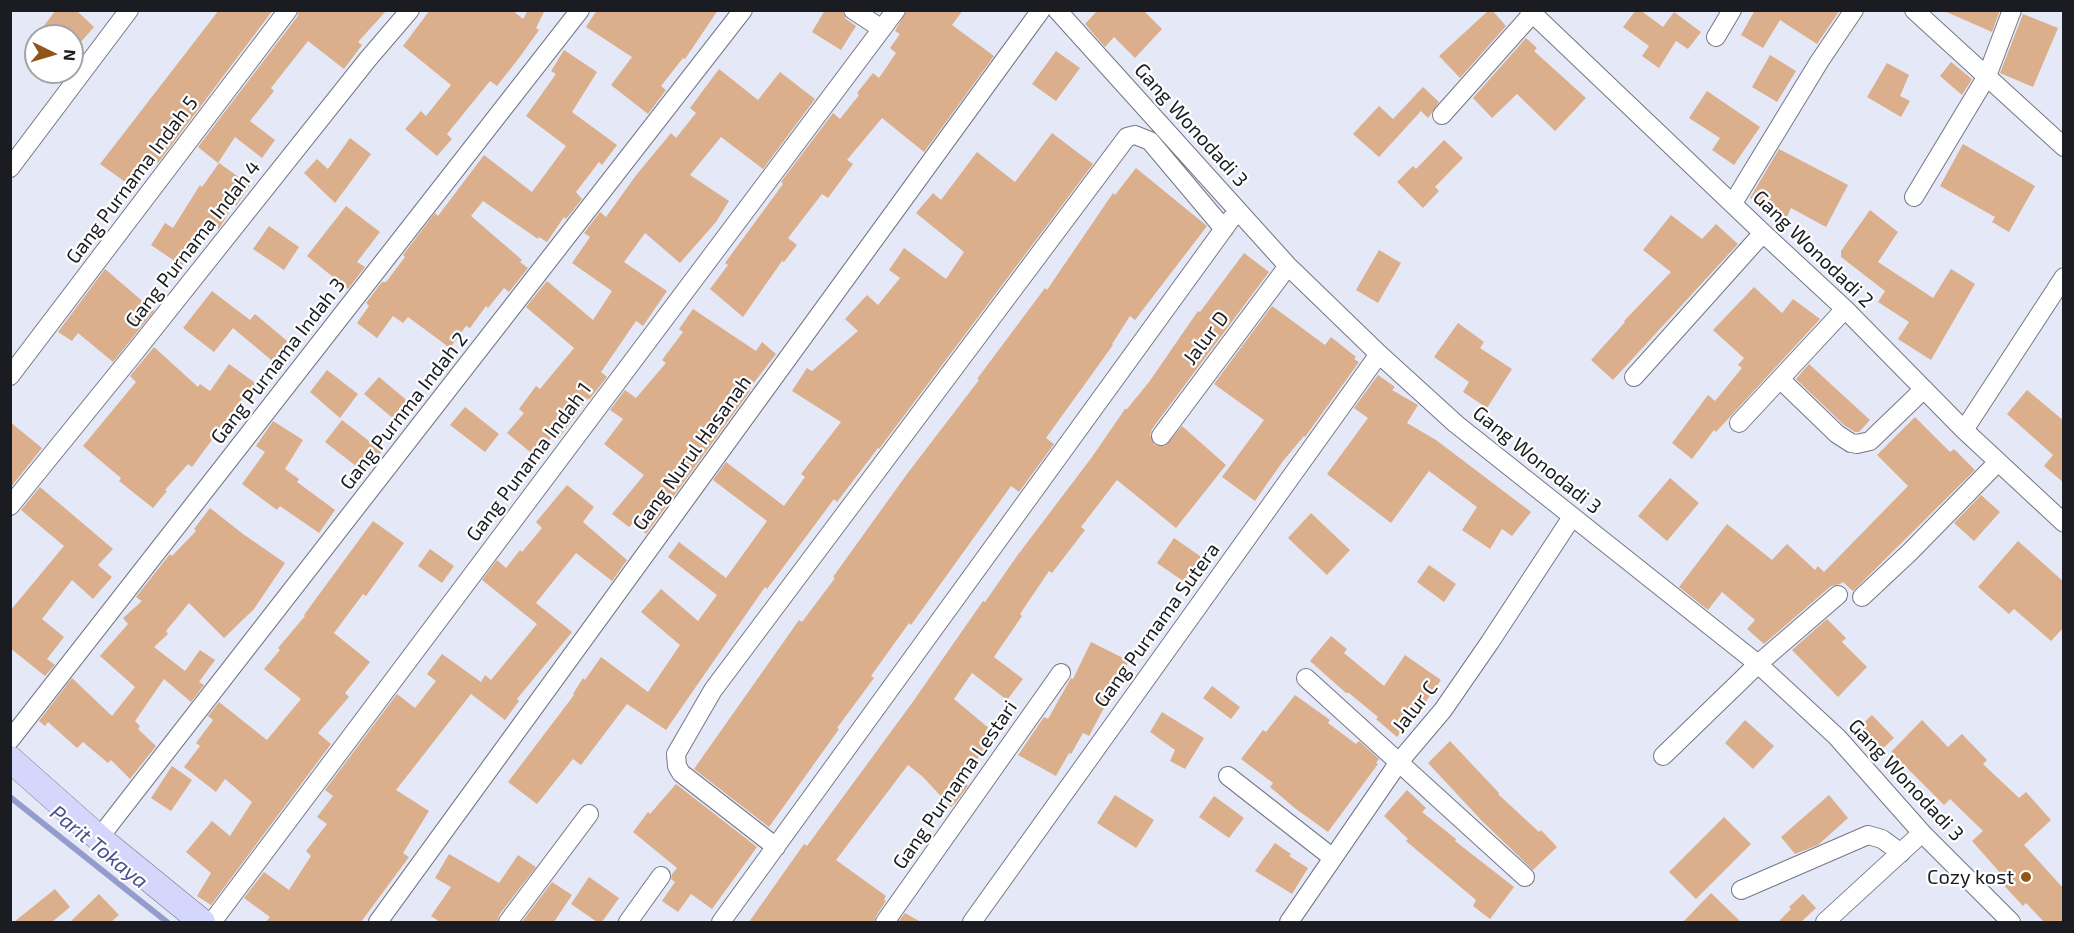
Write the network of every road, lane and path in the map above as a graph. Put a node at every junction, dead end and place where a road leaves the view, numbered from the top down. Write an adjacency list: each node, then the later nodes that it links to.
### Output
1 (129, 10): 20 (street)
2 (288, 10): 30 (street, Gang Purnama Indah 5)
3 (410, 10): 38 (street, Gang Purnama Indah 4)
4 (580, 10): 46 (street, Gang Purnama Indah 3)
5 (743, 10): 53 (street, Gang Purnma Indah 2)
6 (853, 10): 15 (street)
7 (896, 10): 15 (street)
8 (1041, 10): 62 (street, Gang Nurul Hasanah)
9 (1057, 10): 23 (street, Gang Wonodadi 3)
10 (1732, 10): 16 (street)
11 (1854, 10): 22 (street)
12 (1914, 10): 17 (street)
13 (2013, 10): 17 (street)
14 (1531, 12): 18 (street); 22 (street, Gang Wonodadi 2)
15 (882, 29): 61 (street, Gang Punama Indah 1)
16 (1716, 37)
17 (1987, 76): 19 (street); 21 (street)
18 (1442, 115)
19 (2064, 147)
20 (10, 168)
21 (1914, 197)
22 (1733, 203): 25 (street, Gang Wonodadi 2)
23 (1238, 210): 24 (street); 26 (street, Gang Wonodadi 3)
24 (1224, 229): 54 (street); 54 (street)
25 (1762, 233): 28 (street, Gang Wonodadi 2); 31 (street)
26 (1288, 266): 29 (street, Gang Wonodadi 3); 36 (street, Jalur D)
27 (2064, 277): 35 (street)
28 (1845, 309): 32 (street); 33 (street, Gang Wonodadi 2)
29 (1379, 354): 39 (street, Gang Wonodadi 3); 67 (street, Gang Purnama Sutera)
30 (10, 376)
31 (1634, 377)
32 (1780, 379): 33 (street); 34 (street)
33 (1924, 389): 35 (street, Gang Wonodadi 2)
34 (1739, 423)
35 (1964, 430): 37 (street, Gang Wonodadi 2)
36 (1161, 436)
37 (1998, 462): 40 (street, Gang Wonodadi 2); 42 (street)
38 (10, 506)
39 (1572, 517): 43 (street, Gang Wonodadi 3); 48 (street, Jalur C)
40 (2064, 523)
41 (1838, 595): 43 (street)
42 (1862, 597)
43 (1758, 664): 47 (street); 52 (street, Gang Wonodadi 3)
44 (1061, 673): 66 (street, Gang Purnama Lestari)
45 (1306, 678): 48 (street)
46 (10, 740)
47 (1663, 756)
48 (1399, 762): 56 (street, Jalur C); 58 (street)
49 (14, 774): 53 (street)
50 (1228, 776): 56 (street)
51 (589, 814): 63 (street)
52 (1922, 833): 55 (street); 70 (street, Gang Wonodadi 3)
53 (99, 838): 60 (street)
54 (776, 847): 65 (street)
55 (1901, 853): 59 (street); 69 (street)
56 (1333, 858): 68 (street, Jalur C)
57 (661, 876): 64 (street)
58 (1525, 878)
59 (1741, 890)
60 (202, 922)
61 (212, 922)
62 (378, 922)
63 (508, 922)
64 (628, 922)
65 (721, 922)
66 (885, 922)
67 (972, 922)
68 (1289, 922)
69 (1825, 922)
70 (2011, 922)

